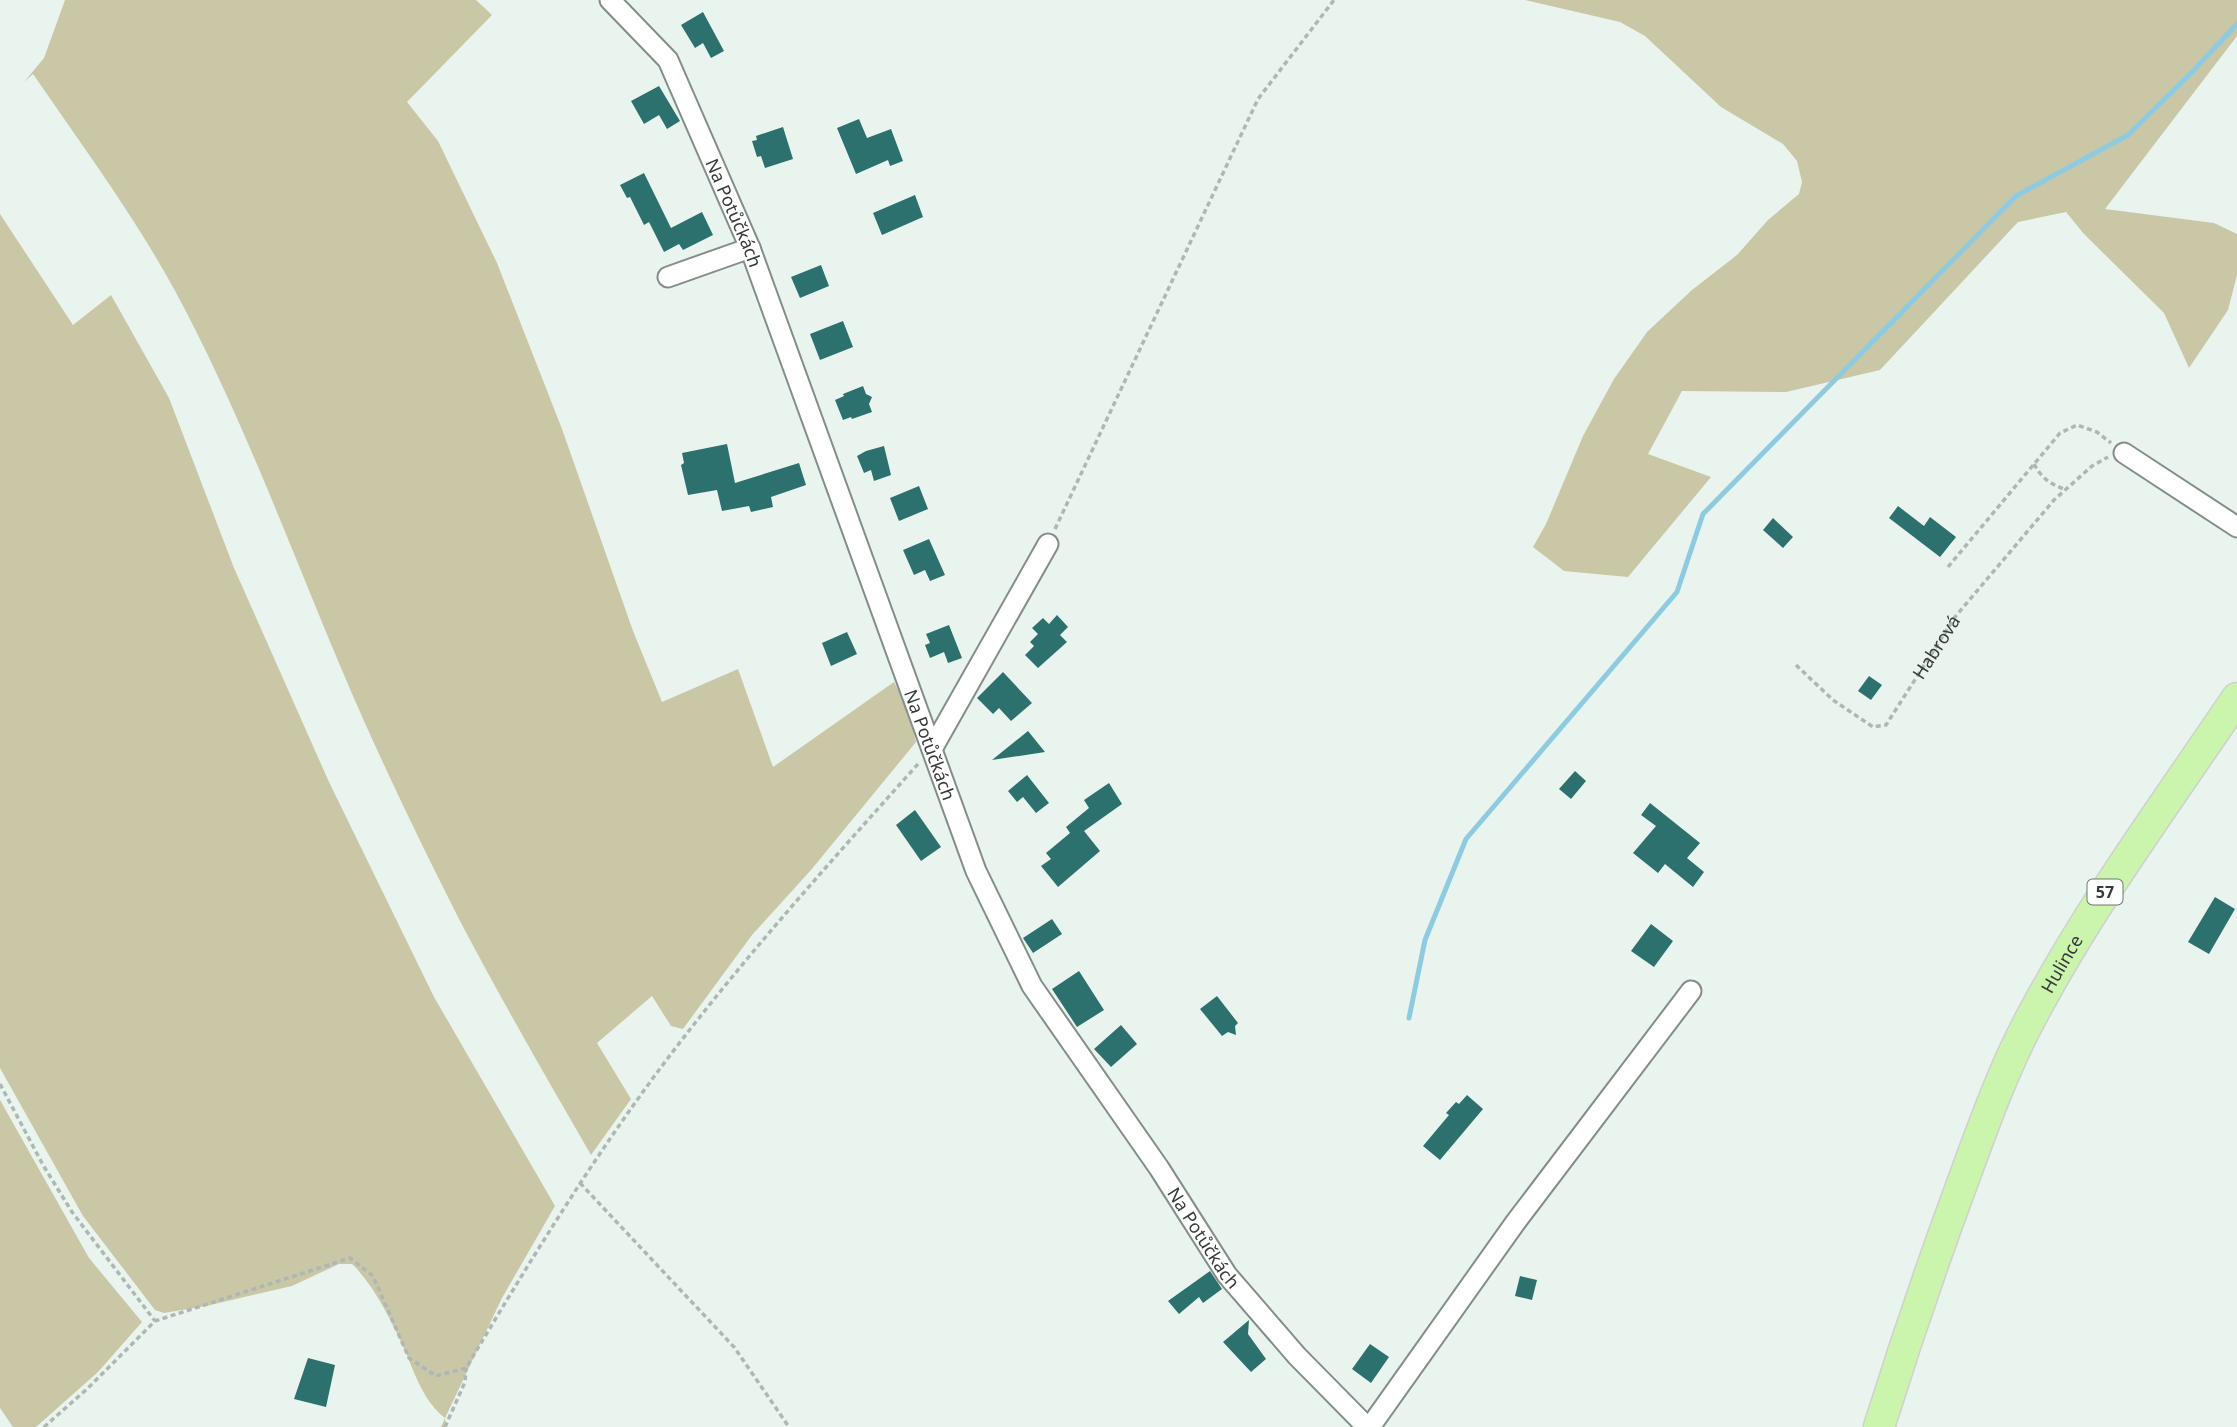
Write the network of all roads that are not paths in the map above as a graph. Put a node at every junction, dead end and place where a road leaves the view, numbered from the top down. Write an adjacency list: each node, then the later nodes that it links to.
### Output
1 (610, 0): 2 (street, Na Potůčkách)
2 (750, 248): 3 (street); 8 (street, Na Potůčkách)
3 (668, 278)
4 (2124, 453): 5 (street)
5 (2237, 527)
6 (1048, 544): 8 (street)
7 (2237, 698): 11 (main road, Hulince / 57)
8 (932, 749): 10 (street, Na Potůčkách)
9 (1691, 991): 10 (street, Na Potůčkách)
10 (1368, 1427)
11 (1879, 1427)

